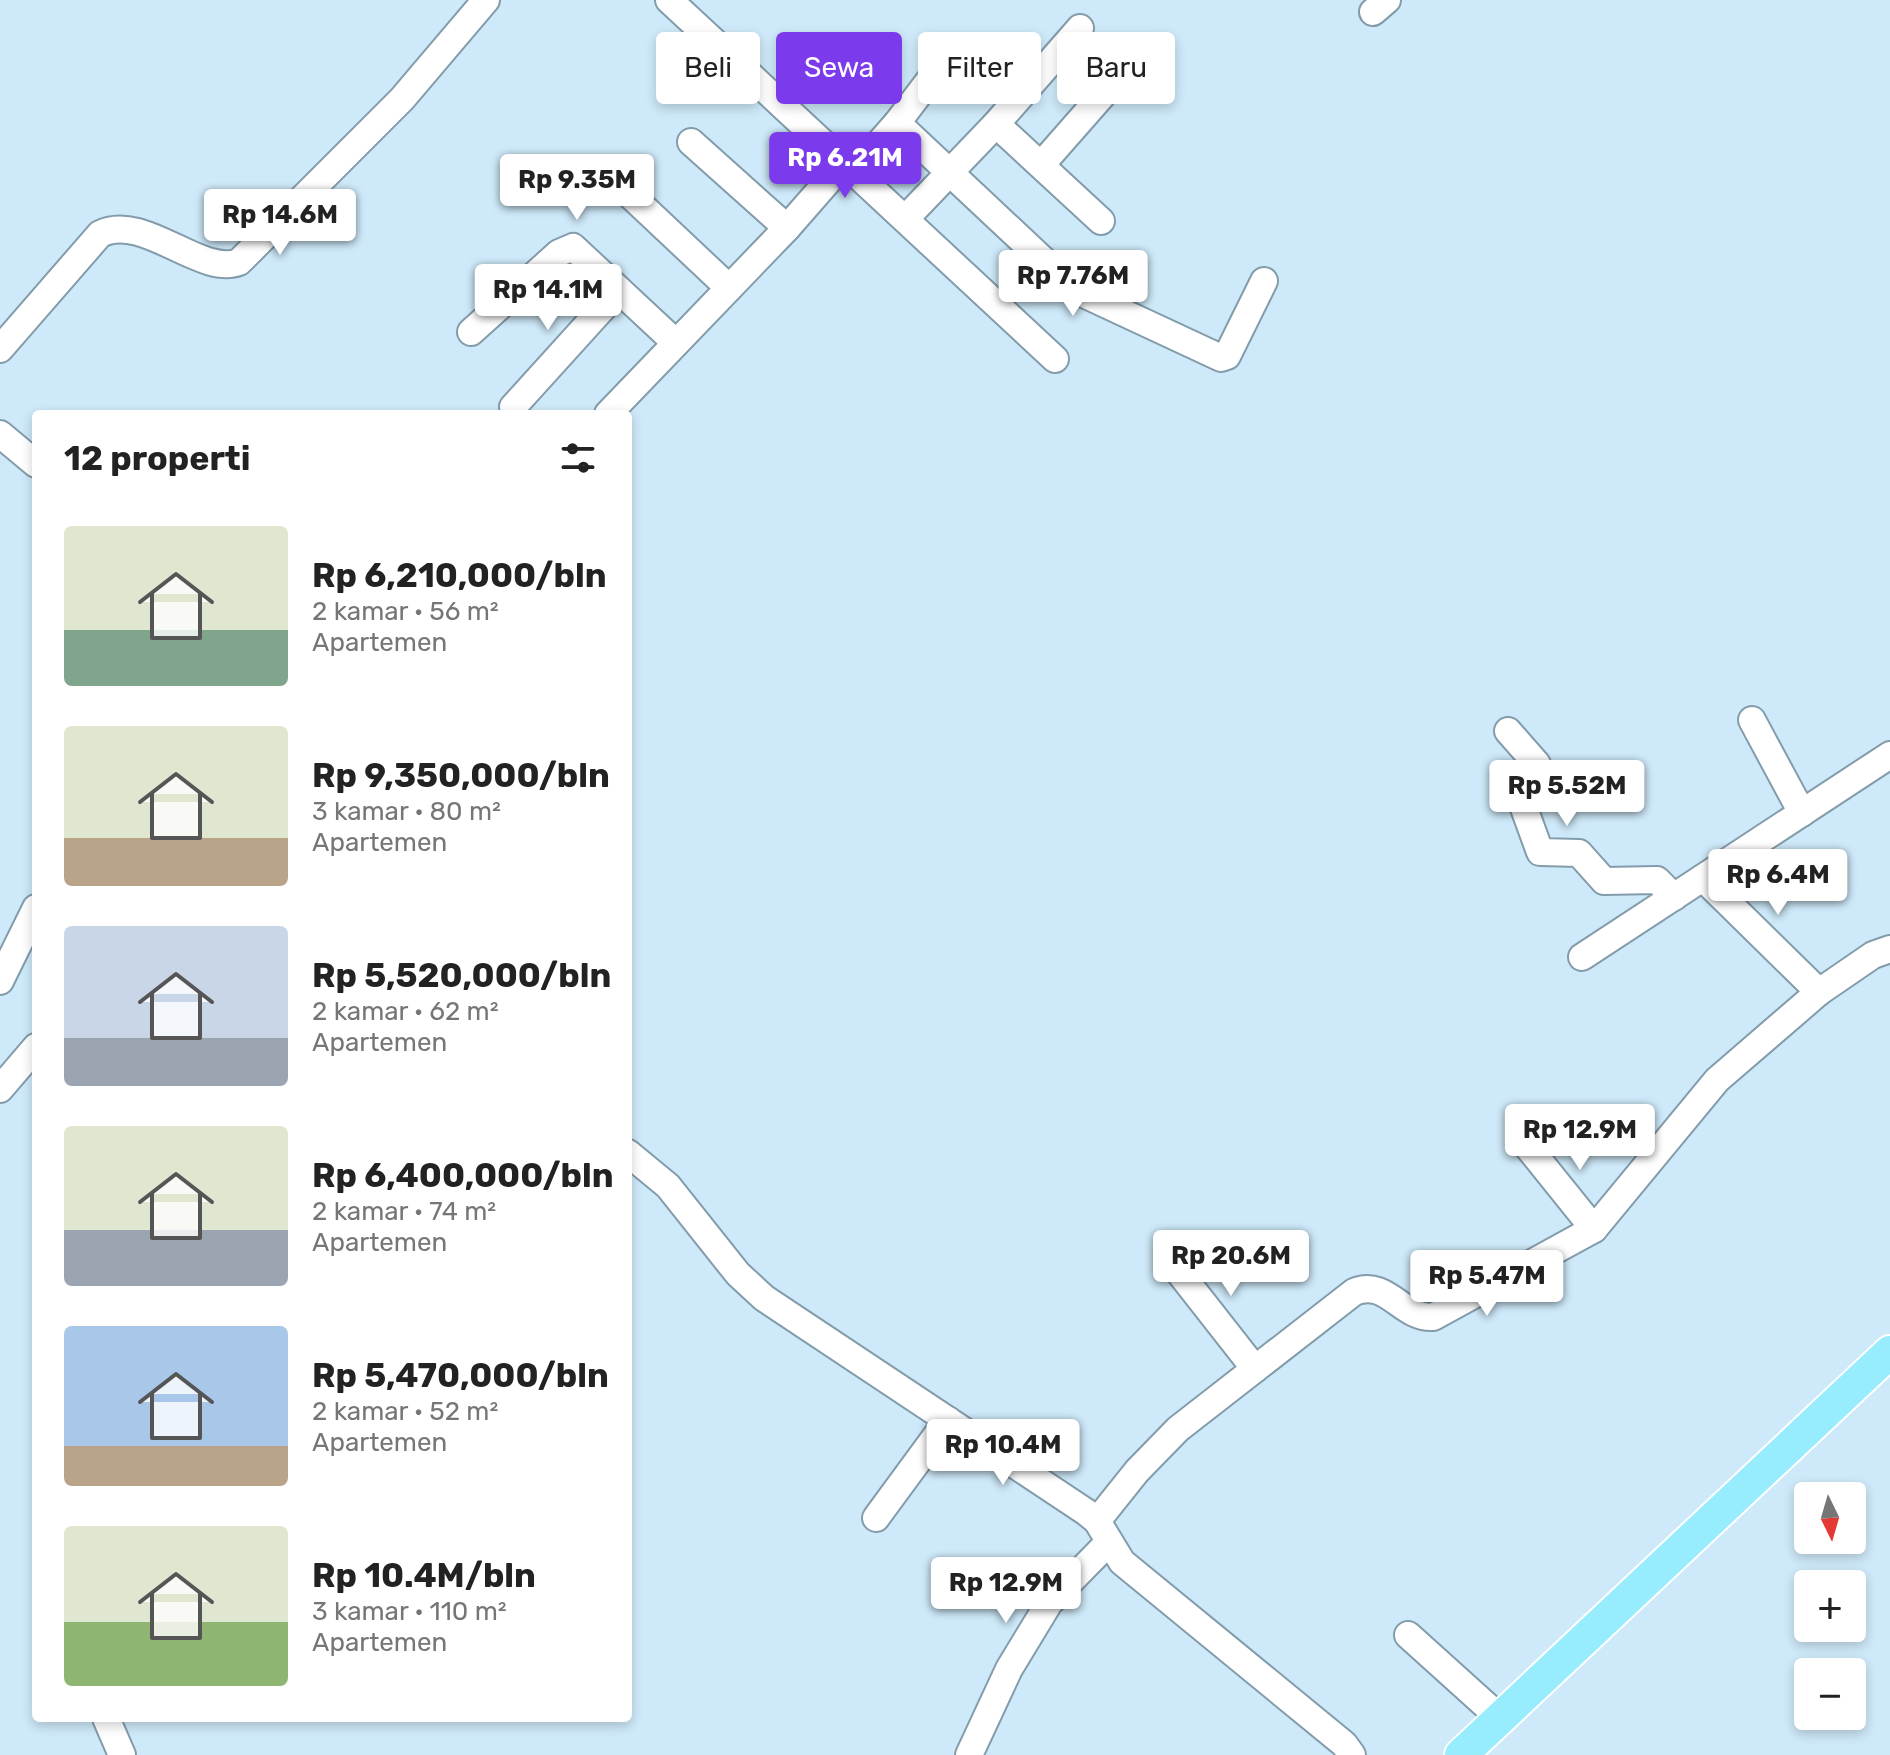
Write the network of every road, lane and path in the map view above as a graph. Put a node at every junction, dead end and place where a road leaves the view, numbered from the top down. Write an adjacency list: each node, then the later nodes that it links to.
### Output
1 (669, 0): 10 (street)
2 (473, 5): 21 (street)
3 (1080, 28): 7 (street)
4 (918, 95): 6 (street)
5 (1095, 104): 9 (street)
6 (897, 123): 10 (street); 11 (street)
7 (996, 124): 9 (street); 11 (street)
8 (691, 142): 15 (street)
9 (1041, 165): 14 (street)
10 (848, 169): 13 (street); 15 (street)
11 (950, 172): 13 (street); 16 (street)
12 (627, 192): 17 (street)
13 (905, 219): 22 (street)
14 (1101, 221)
15 (787, 228): 17 (street)
16 (1264, 281)
17 (729, 288): 20 (street)
18 (619, 290): 19 (street); 20 (street); 23 (street)
19 (471, 332)
20 (676, 343): 24 (street)
21 (0, 349)
22 (1055, 359)
23 (513, 407)
24 (612, 410)
25 (0, 434): 26 (street)
26 (32, 461)
27 (1752, 720): 30 (street)
28 (1508, 731): 32 (street)
29 (1890, 755): 30 (street)
30 (1802, 813): 31 (street)
31 (1703, 878): 32 (street); 37 (street)
32 (1674, 897): 35 (street)
33 (32, 916): 36 (street)
34 (1890, 949): 37 (street)
35 (1582, 957)
36 (0, 981)
37 (1819, 992): 42 (street)
38 (32, 1052): 39 (street)
39 (0, 1089)
40 (1528, 1147): 42 (street)
41 (632, 1156): 46 (street)
42 (1594, 1229): 45 (street)
43 (1168, 1258): 45 (street)
44 (1890, 1352): 50 (main road)
45 (1255, 1369): 48 (street)
46 (948, 1420): 47 (street); 48 (street)
47 (876, 1518)
48 (1103, 1532): 53 (street); 54 (street)
49 (1408, 1635): 50 (street)
50 (1500, 1718): 55 (main road)
51 (108, 1722): 52 (street)
52 (122, 1755)
53 (969, 1755)
54 (1352, 1755)
55 (1461, 1755)

